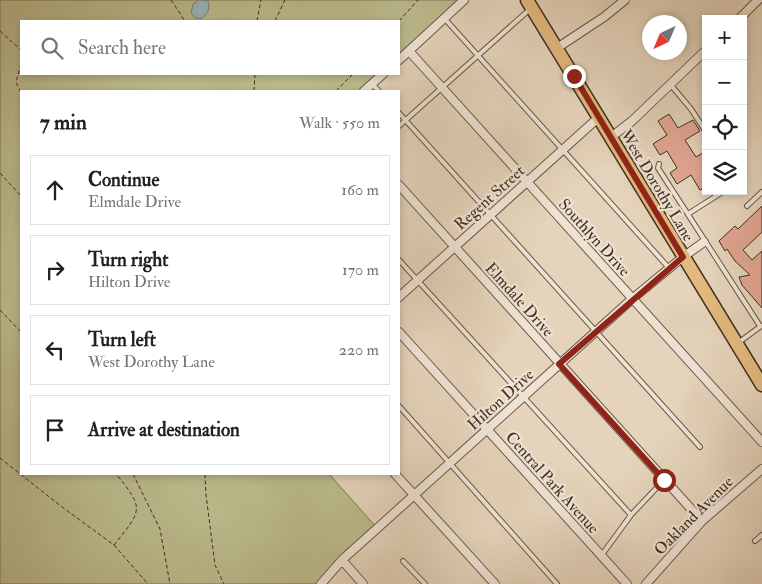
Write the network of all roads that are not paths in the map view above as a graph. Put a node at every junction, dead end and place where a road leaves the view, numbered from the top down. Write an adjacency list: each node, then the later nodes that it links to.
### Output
1 (464, 0): 6 (street)
2 (626, 0): 7 (street)
3 (758, 0): 5 (street)
4 (529, 4): 7 (main road, West Dorothy Lane); 10 (lane)
5 (743, 15)
6 (444, 18): 8 (street); 10 (lane)
7 (556, 48): 19 (main road, West Dorothy Lane)
8 (409, 51): 11 (street); 15 (street, Southlyn Drive)
9 (702, 54): 14 (street)
10 (477, 55): 15 (lane); 24 (lane)
11 (400, 59)
12 (382, 75): 13 (street)
13 (372, 83): 16 (street); 17 (lane)
14 (670, 84): 22 (lane); 23 (street)
15 (441, 87): 20 (lane); 26 (street, Southlyn Drive)
16 (365, 90)
17 (378, 90)
18 (400, 114): 20 (lane)
19 (598, 118): 23 (main road, West Dorothy Lane); 24 (street, Regent Street)
20 (405, 120): 21 (lane); 32 (lane)
21 (400, 125)
22 (702, 126)
23 (610, 138): 35 (main road, West Dorothy Lane)
24 (562, 150): 26 (street, Regent Street); 37 (lane)
25 (659, 164): 31 (lane)
26 (527, 182): 32 (street, Regent Street); 40 (street, Southlyn Drive)
27 (400, 186): 34 (street, Elmdale Drive)
28 (762, 192): 30 (lane)
29 (718, 195): 31 (lane)
30 (747, 206)
31 (688, 214): 33 (lane)
32 (490, 215): 34 (street, Regent Street); 42 (lane)
33 (704, 242): 35 (street, Hilton Drive); 41 (lane)
34 (454, 246): 38 (street, Regent Street); 45 (street, Elmdale Drive)
35 (683, 257): 37 (street, Hilton Drive); 44 (main road, West Dorothy Lane)
36 (400, 261): 38 (lane)
37 (669, 268): 40 (street, Hilton Drive)
38 (418, 280): 39 (street, Regent Street); 47 (lane)
39 (400, 296)
40 (632, 299): 42 (street, Hilton Drive); 50 (street, Southlyn Drive)
41 (761, 326): 44 (lane)
42 (596, 332): 45 (street, Hilton Drive); 51 (lane)
43 (400, 333): 49 (street, Central Park Avenue)
44 (736, 344): 46 (main road, West Dorothy Lane)
45 (559, 364): 47 (street, Hilton Drive); 55 (street, Elmdale Drive)
46 (762, 385)
47 (523, 397): 49 (street, Hilton Drive); 57 (lane)
48 (400, 407): 52 (lane)
49 (486, 429): 52 (street, Hilton Drive); 61 (street, Central Park Avenue)
50 (762, 442)
51 (700, 447)
52 (449, 463): 56 (street, Hilton Drive); 68 (lane)
53 (762, 469): 58 (street, Oakland Avenue)
54 (396, 475): 56 (street)
55 (664, 480): 57 (lane); 58 (street, Elmdale Drive)
56 (414, 495): 62 (street, Hilton Drive); 67 (street)
57 (631, 515): 61 (lane)
58 (702, 521): 70 (street, Oakland Avenue)
59 (762, 535): 60 (lane)
60 (755, 541)
61 (601, 556): 69 (street, Central Park Avenue)
62 (342, 560): 64 (street, Hilton Drive); 65 (street)
63 (403, 561): 66 (lane)
64 (321, 584)
65 (363, 584)
66 (426, 584)
67 (495, 584)
68 (557, 584)
69 (627, 584)
70 (646, 584)

